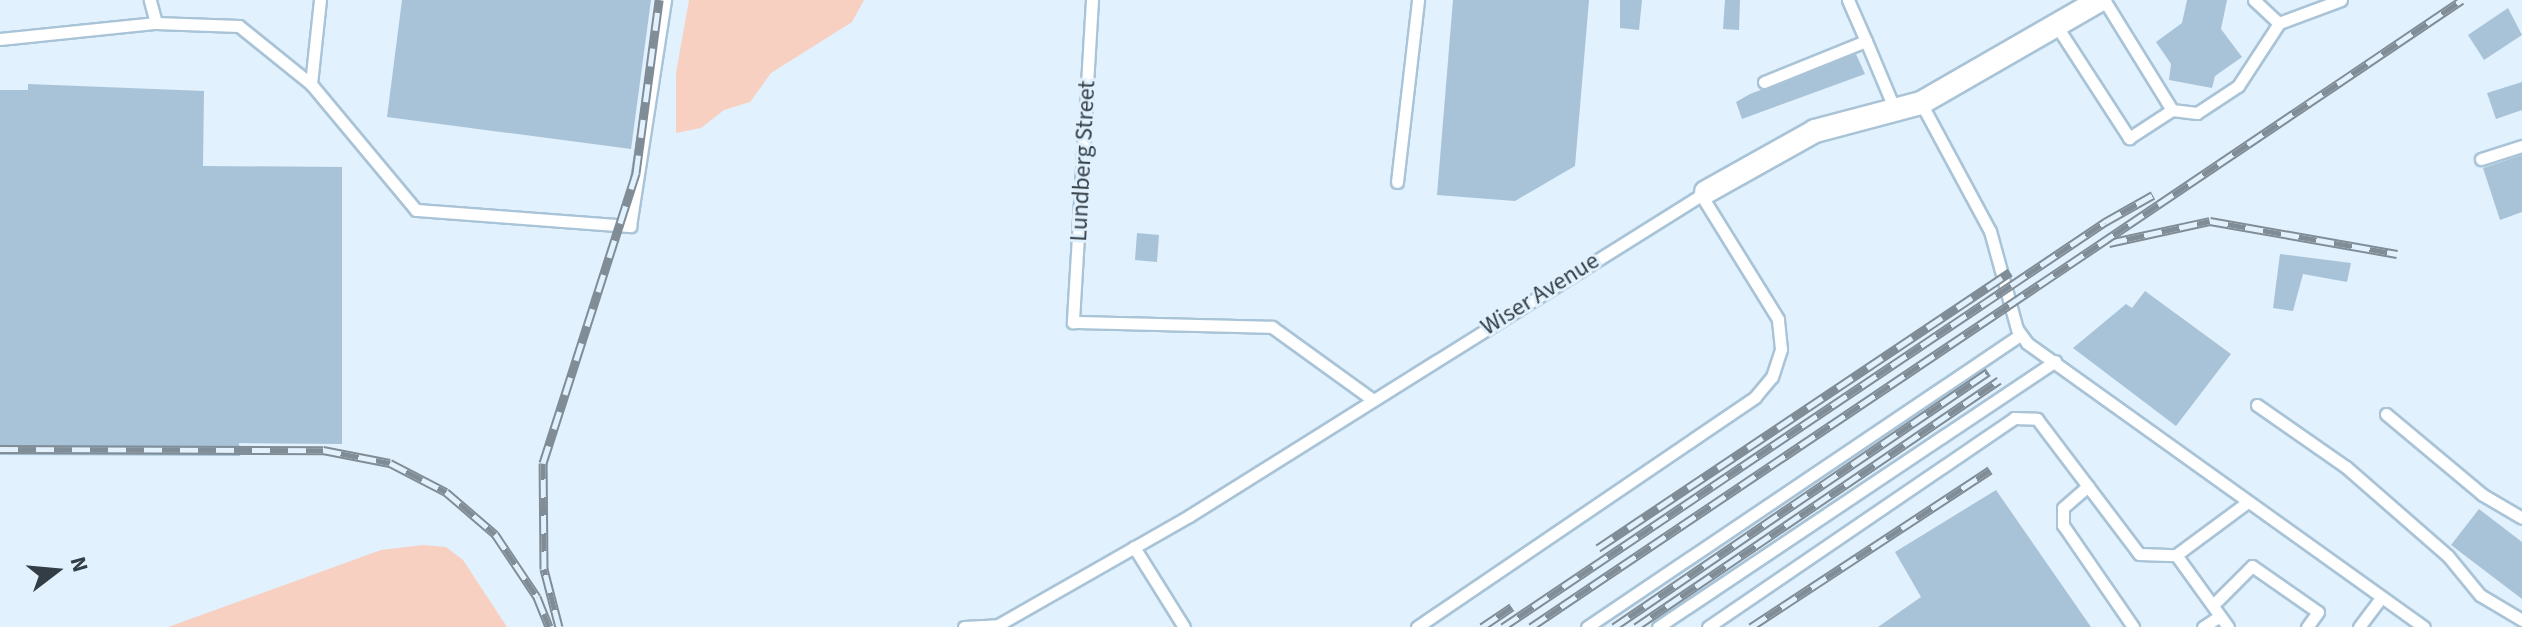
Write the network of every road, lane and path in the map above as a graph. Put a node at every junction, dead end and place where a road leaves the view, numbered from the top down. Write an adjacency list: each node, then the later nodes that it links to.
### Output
1 (150, 0): 10 (lane)
2 (320, 0): 16 (lane)
3 (665, 0): 16 (lane)
4 (1092, 0): 26 (lane, Lundberg Street)
5 (1418, 0): 22 (lane)
6 (1848, 0): 14 (lane)
7 (2102, 0): 12 (street, Wiser Avenue); 19 (lane)
8 (2254, 0): 11 (lane)
9 (2341, 0): 11 (lane)
10 (156, 23): 13 (lane); 16 (lane)
11 (2279, 23): 19 (lane)
12 (2056, 25): 17 (street, Wiser Avenue); 19 (lane)
13 (0, 39)
14 (1866, 41): 15 (lane); 18 (lane)
15 (1764, 82)
16 (311, 84)
17 (1921, 103): 18 (street, Wiser Avenue); 24 (lane)
18 (1895, 110): 23 (street, Wiser Avenue)
19 (2172, 110)
20 (2522, 146): 21 (lane)
21 (2481, 159)
22 (1397, 182)
23 (1704, 194): 26 (lane, Wiser Avenue); 39 (lane)
24 (2020, 335): 25 (lane); 40 (lane)
25 (2055, 361): 30 (lane); 41 (lane)
26 (1372, 399): 32 (lane, Wiser Avenue)
27 (2257, 405): 36 (lane)
28 (2386, 414): 31 (lane)
29 (2088, 486): 33 (lane); 42 (lane); 43 (lane)
30 (2245, 504): 33 (lane); 34 (lane)
31 (2522, 518)
32 (1134, 547): 37 (lane, Wiser Avenue); 38 (lane)
33 (2176, 555): 35 (lane)
34 (2381, 598): 47 (lane); 48 (lane)
35 (2216, 610): 44 (lane); 45 (lane); 46 (lane)
36 (2522, 620)
37 (964, 627)
38 (1184, 627)
39 (1417, 627)
40 (1587, 627)
41 (1658, 627)
42 (1708, 627)
43 (2133, 627)
44 (2203, 627)
45 (2228, 627)
46 (2307, 627)
47 (2359, 627)
48 (2424, 627)

